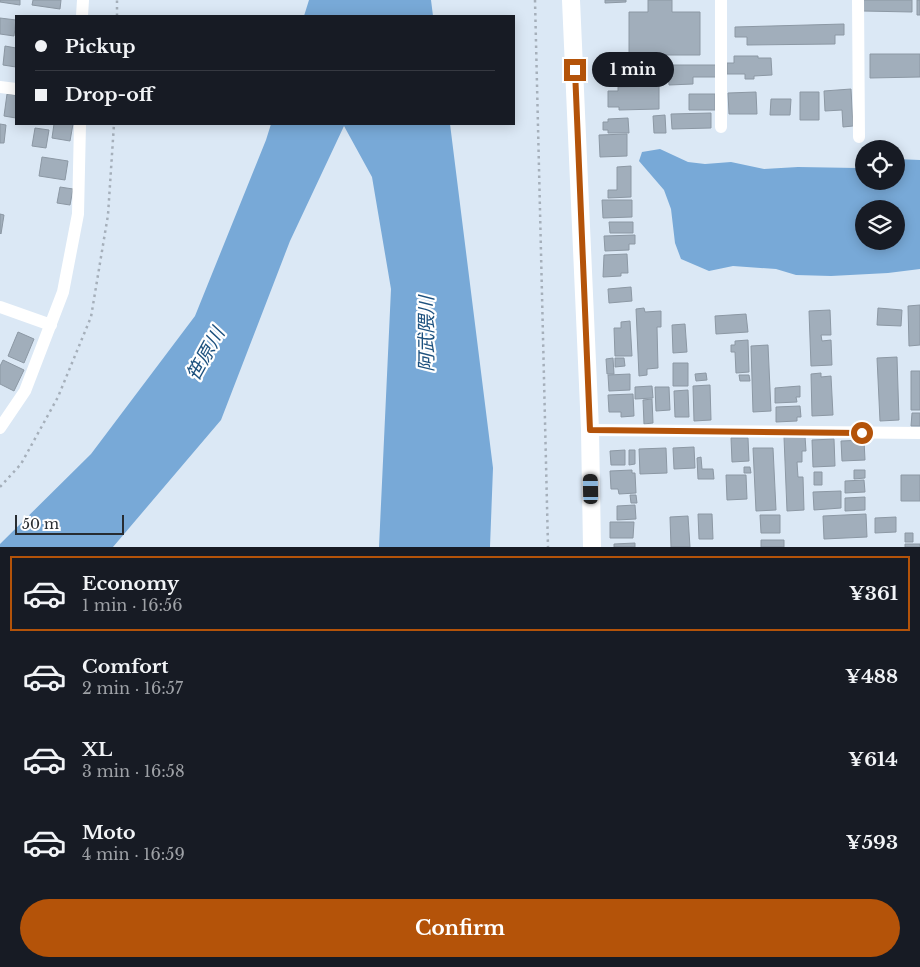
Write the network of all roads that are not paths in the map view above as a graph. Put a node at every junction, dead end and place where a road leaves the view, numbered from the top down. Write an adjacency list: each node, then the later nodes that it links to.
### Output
1 (82, 0): 5 (street)
2 (571, 0): 14 (street)
3 (721, 0): 9 (street)
4 (858, 0): 10 (street)
5 (82, 15)
6 (0, 87): 7 (street)
7 (15, 89)
8 (80, 125): 12 (street)
9 (721, 127)
10 (859, 137)
11 (0, 307): 12 (street)
12 (51, 324): 13 (street)
13 (0, 428)
14 (590, 430): 15 (street); 16 (street)
15 (920, 433)
16 (592, 547)

